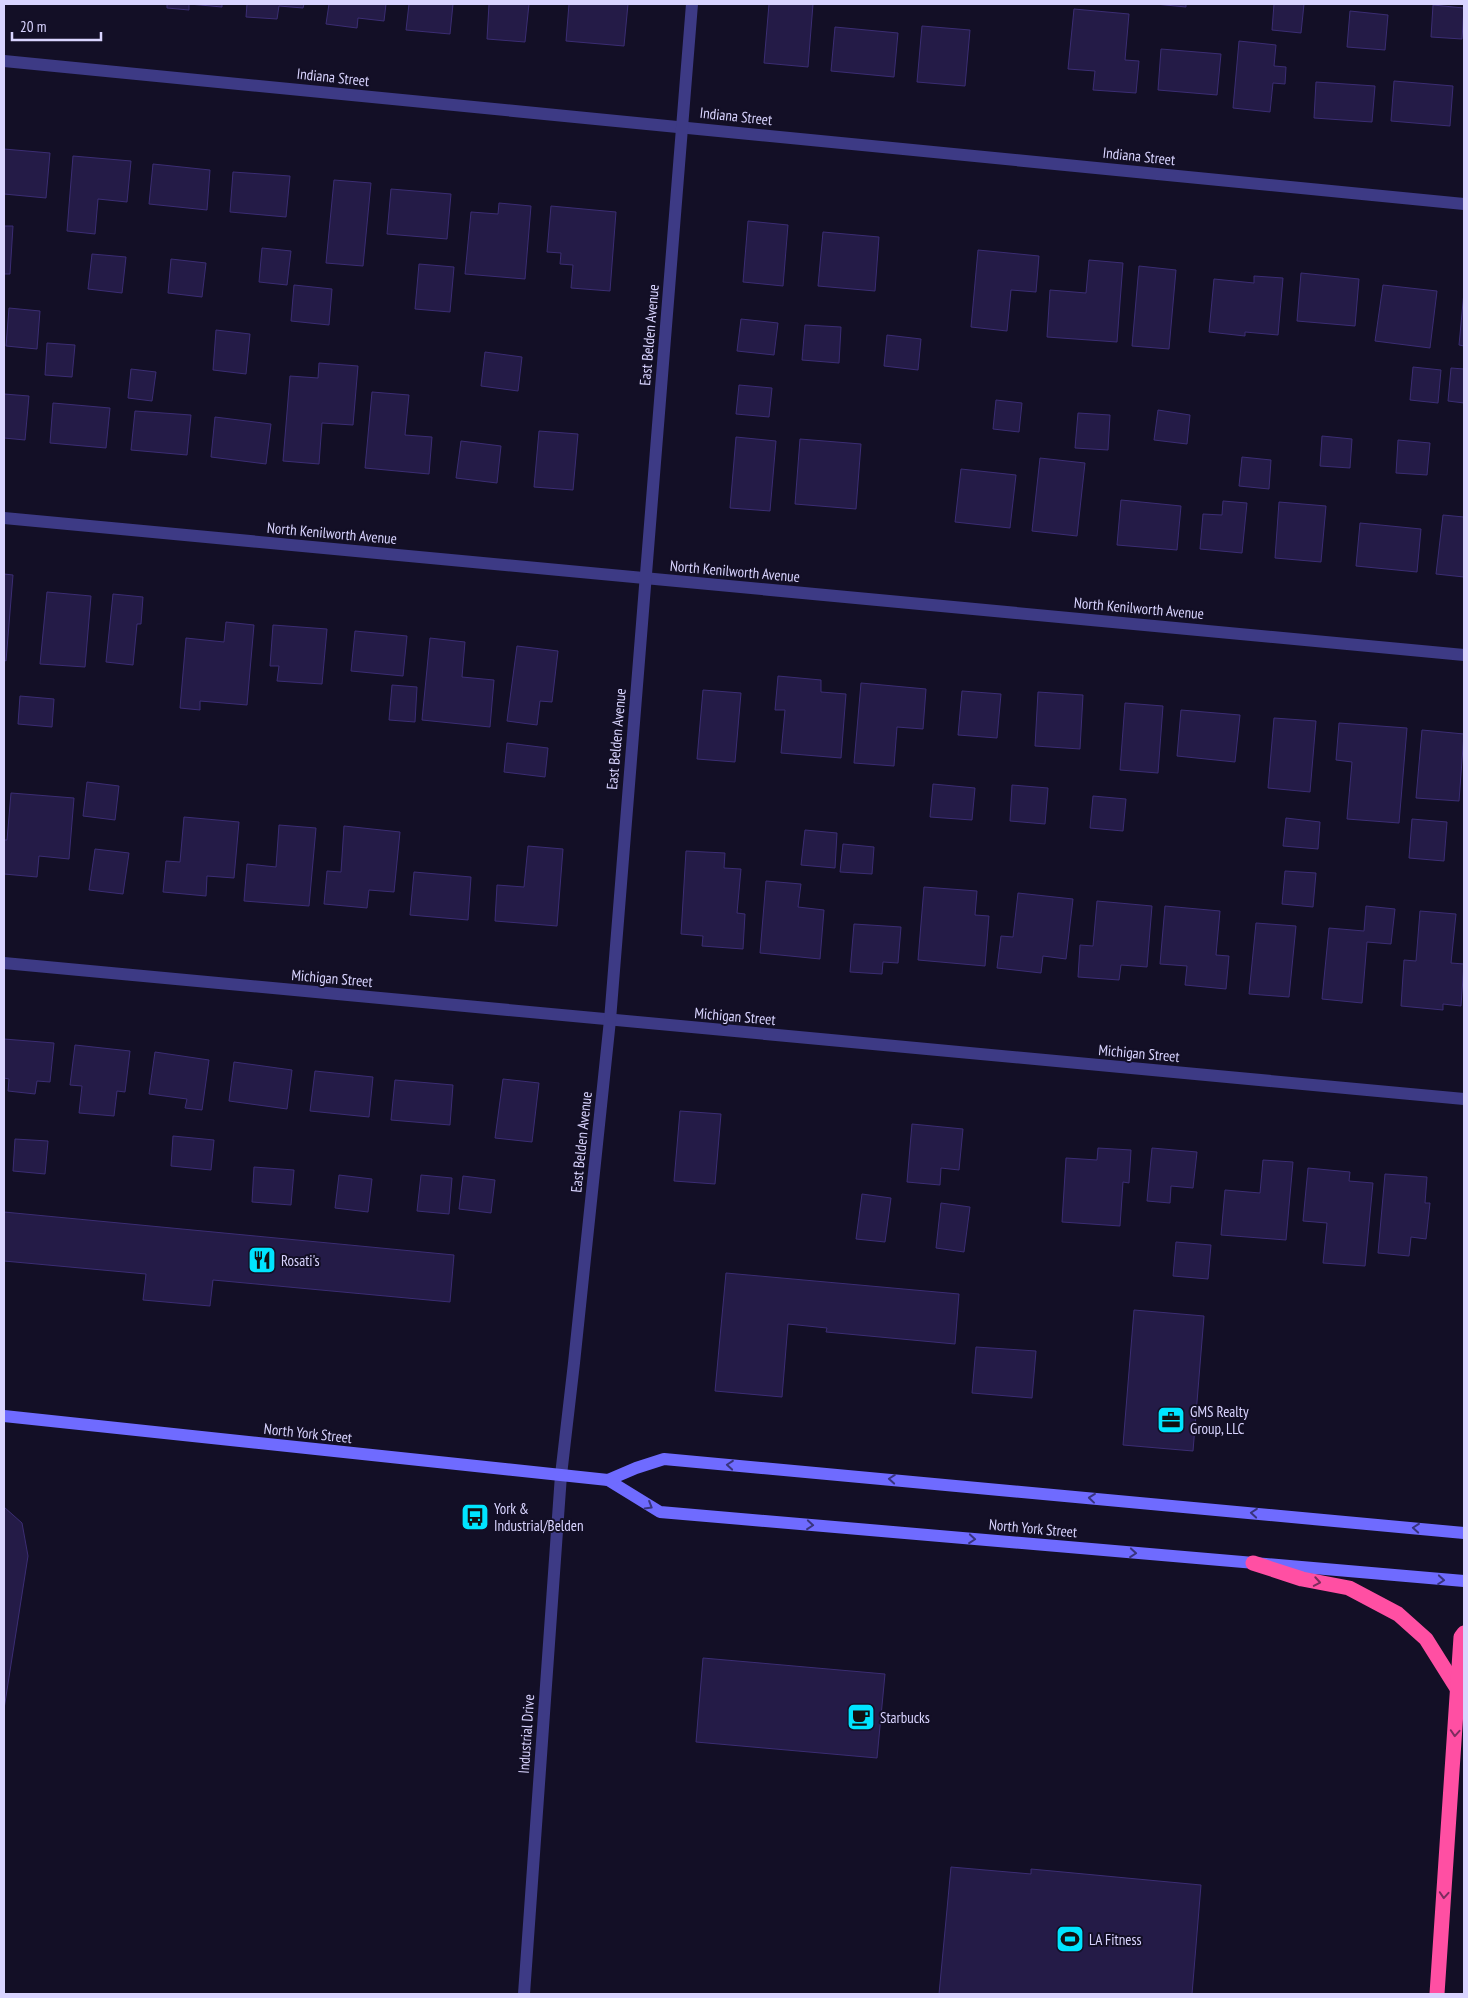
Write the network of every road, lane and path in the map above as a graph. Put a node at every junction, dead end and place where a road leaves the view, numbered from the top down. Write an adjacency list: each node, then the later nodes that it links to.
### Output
1 (692, 4): 3 (street, East Belden Avenue)
2 (4, 61): 3 (street, Indiana Street)
3 (682, 127): 4 (street, Indiana Street); 6 (street, East Belden Avenue)
4 (1464, 204)
5 (4, 518): 6 (street, North Kenilworth Avenue)
6 (645, 580): 7 (street, North Kenilworth Avenue); 9 (street, East Belden Avenue)
7 (1464, 655)
8 (4, 963): 9 (street, Michigan Street)
9 (610, 1020): 10 (street, Michigan Street); 12 (street, East Belden Avenue)
10 (1464, 1099)
11 (4, 1416): 12 (main road, North York Street)
12 (560, 1475): 13 (main road, North York Street); 19 (street, Industrial Drive)
13 (608, 1480): 14 (main road, North York Street, one-way to 13); 15 (main road, North York Street, one-way to 15)
14 (1464, 1533)
15 (1253, 1563): 16 (main road, North York Street, one-way to 16); 18 (highway, one-way to 18)
16 (1464, 1582)
17 (1464, 1633): 18 (highway)
18 (1458, 1690): 20 (highway, one-way to 20)
19 (524, 1994)
20 (1437, 1994)

